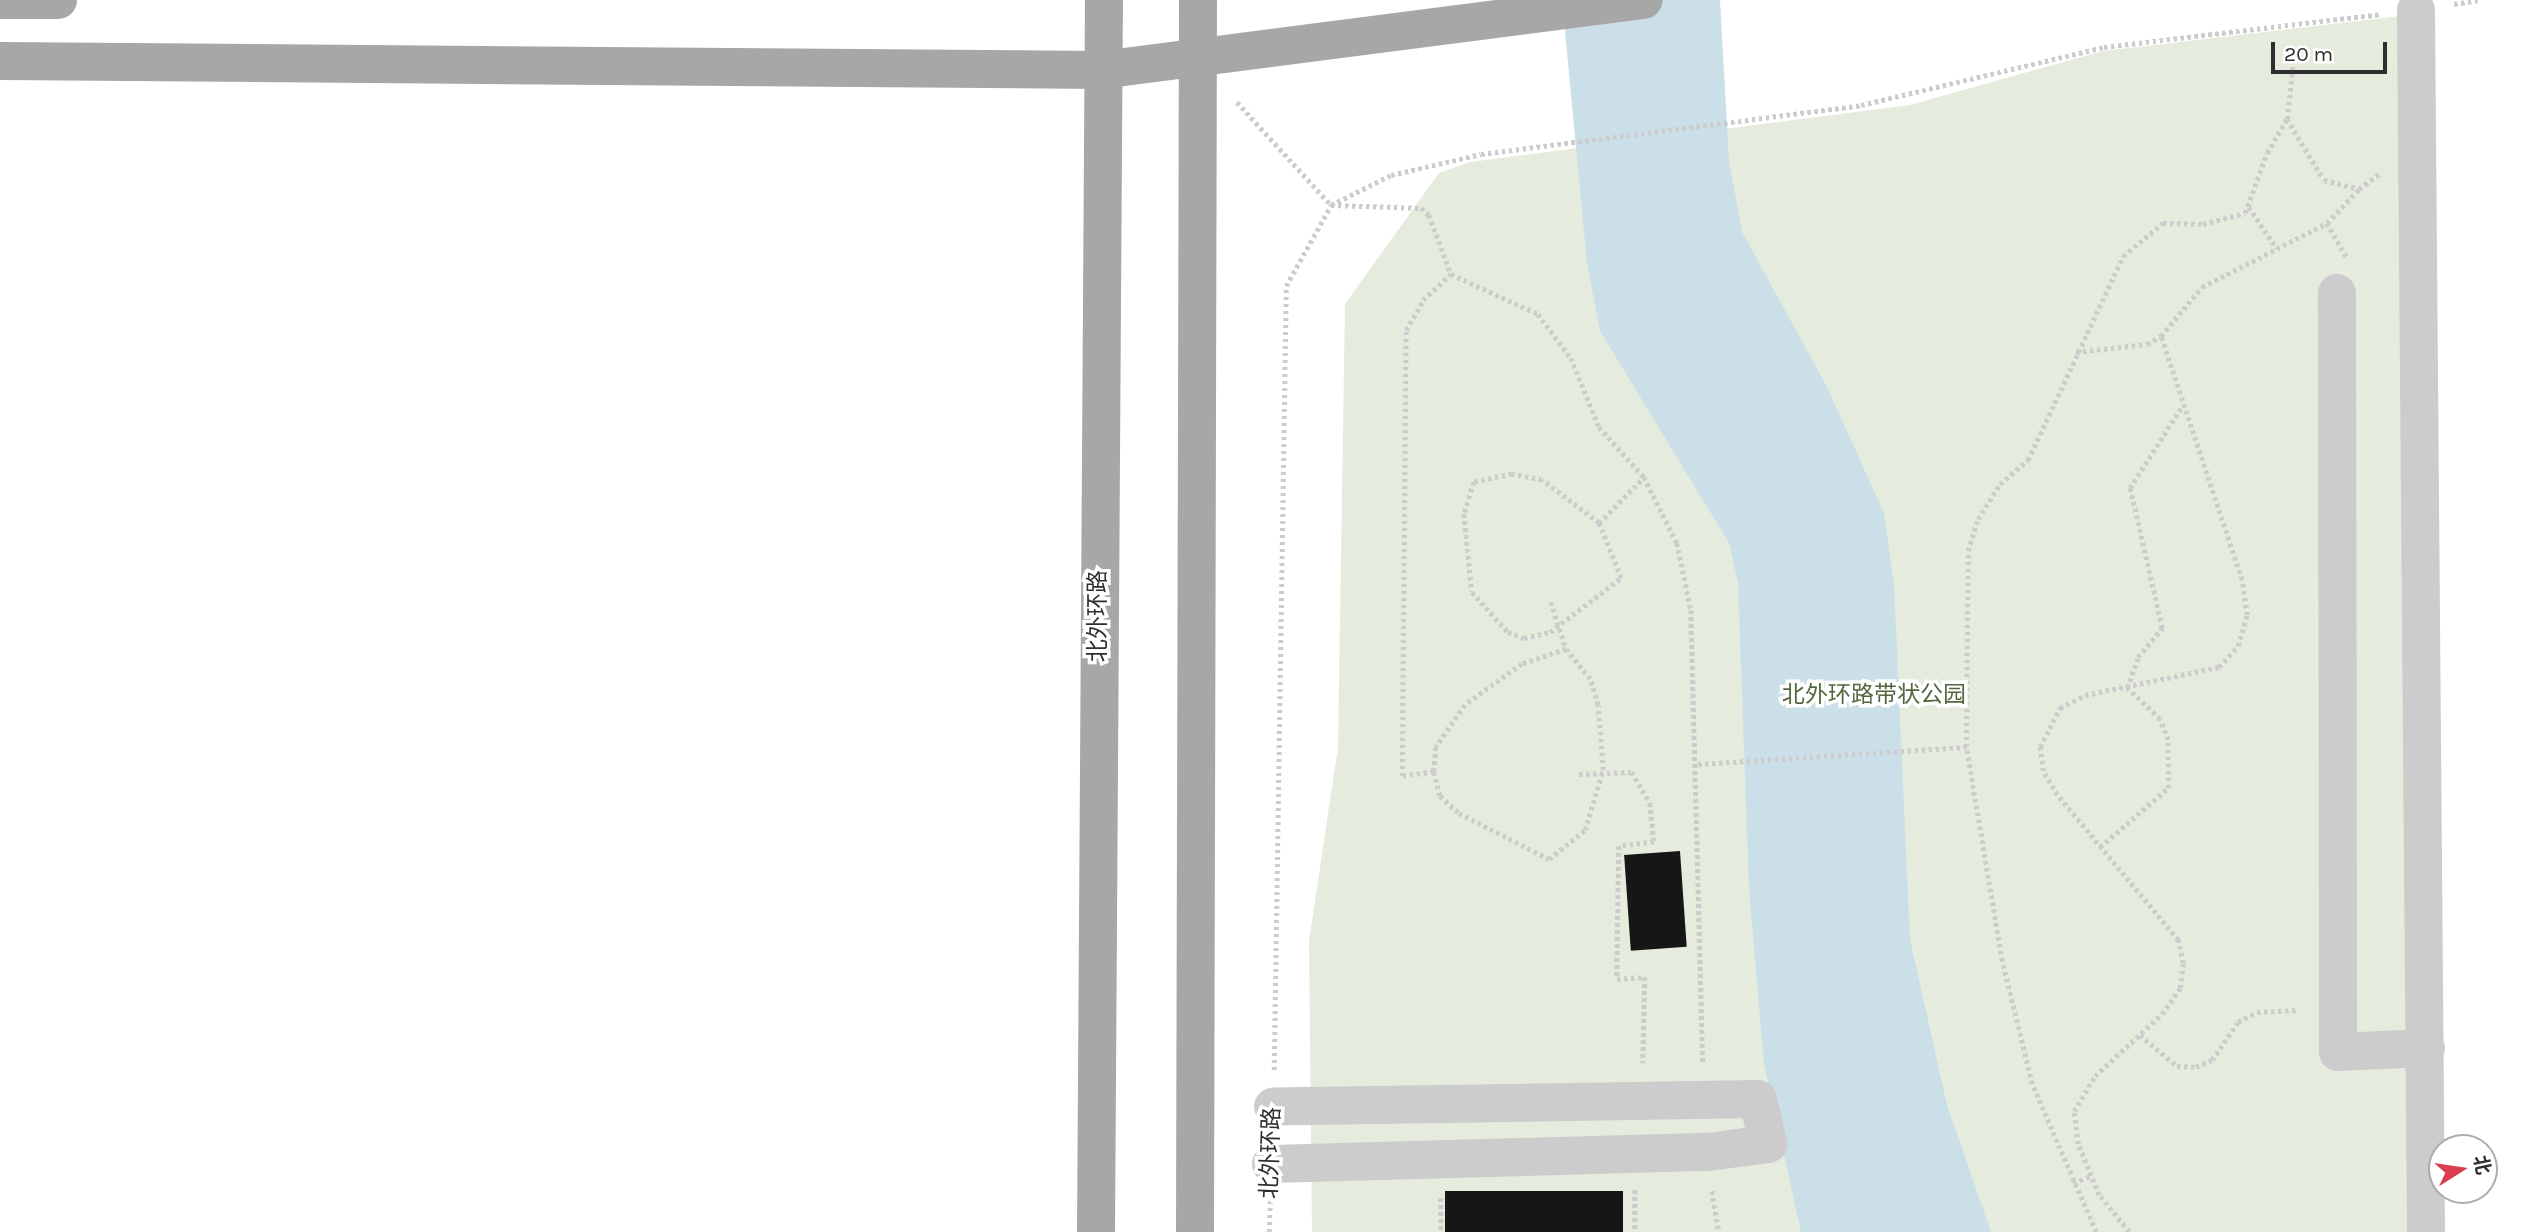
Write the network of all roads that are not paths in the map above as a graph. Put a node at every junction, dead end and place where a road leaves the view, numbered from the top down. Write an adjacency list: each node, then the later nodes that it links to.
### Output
1 (0, 0): 2 (main road)
2 (58, 0)
3 (1104, 0): 9 (main road, 北外环路)
4 (1198, 0): 7 (main road)
5 (1644, 0): 7 (main road)
6 (2416, 10): 11 (street)
7 (1195, 54): 9 (main road); 15 (main road)
8 (0, 61): 9 (main road)
9 (1101, 70): 14 (main road, 北外环路)
10 (2337, 293): 11 (street)
11 (2426, 1048): 16 (street)
12 (1273, 1107): 13 (street)
13 (1271, 1164)
14 (1097, 1232)
15 (1195, 1232)
16 (2426, 1232)

